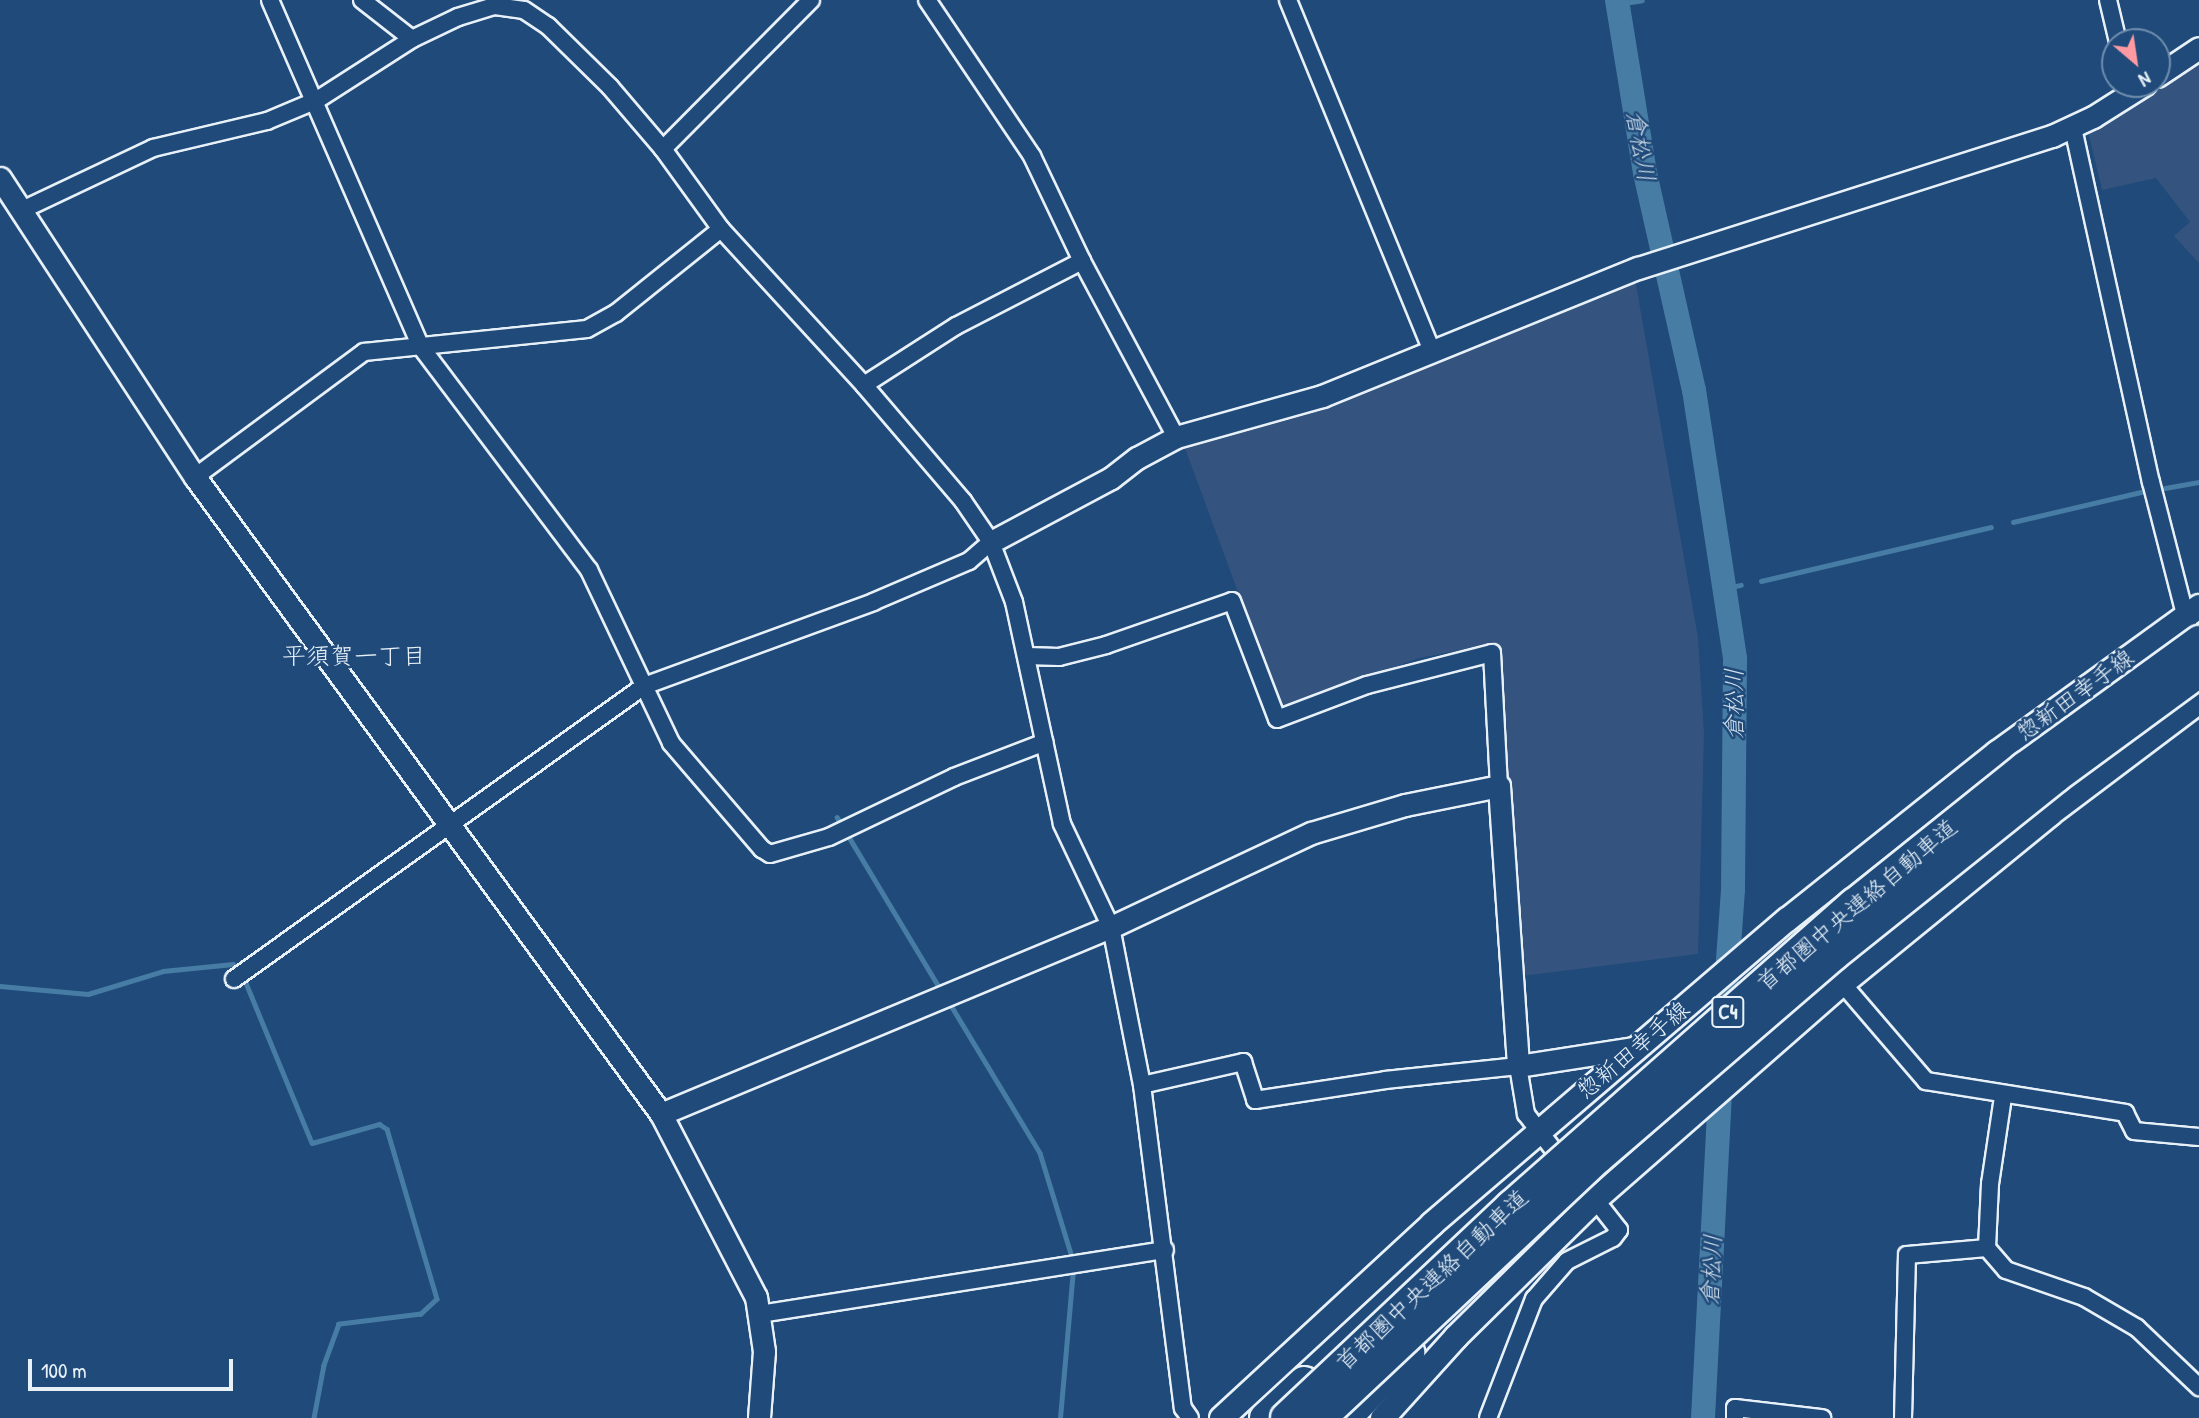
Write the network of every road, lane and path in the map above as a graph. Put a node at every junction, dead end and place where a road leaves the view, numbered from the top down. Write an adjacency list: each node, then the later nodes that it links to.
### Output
1 (270, 0): 13 (street)
2 (362, 0): 9 (street)
3 (811, 0): 15 (street)
4 (927, 0): 19 (street)
5 (1288, 0): 21 (street)
6 (2108, 0): 8 (street)
7 (505, 3): 9 (street); 15 (street)
8 (2115, 28)
9 (412, 39): 13 (street)
10 (2199, 48): 11 (street)
11 (2171, 67)
12 (2118, 98): 14 (street)
13 (317, 100): 17 (street); 20 (street)
14 (2073, 128): 21 (street); 26 (street)
15 (663, 149): 18 (street)
16 (0, 178): 17 (street)
17 (22, 210): 24 (street)
18 (721, 229): 20 (street); 22 (street)
19 (1082, 261): 22 (street); 23 (street)
20 (421, 347): 24 (street); 29 (street)
21 (1433, 353): 23 (street)
22 (864, 385): 25 (street)
23 (1177, 437): 25 (street)
24 (195, 477): 33 (street)
25 (991, 542): 27 (street); 29 (street)
26 (2194, 621): 28 (street); 34 (main road, 惣新田幸手線); 46 (highway, 首都圏中央連絡自動車道 / C4, bridge)
27 (1027, 656): 31 (street); 32 (street)
28 (2199, 670): 47 (highway, 首都圏中央連絡自動車道 / C4, bridge)
29 (644, 686): 31 (street); 33 (street)
30 (2199, 701): 37 (main road)
31 (1045, 742): 35 (street)
32 (1499, 786): 35 (street); 39 (street)
33 (452, 824): 36 (street); 42 (street)
34 (1787, 919): 37 (street); 38 (main road, 惣新田幸手線)
35 (1111, 927): 40 (street); 42 (street)
36 (234, 979)
37 (1842, 983): 41 (street); 45 (main road)
38 (1634, 1048): 39 (street); 43 (main road, 惣新田幸手線)
39 (1518, 1066): 40 (street); 43 (street)
40 (1142, 1085): 49 (street)
41 (2003, 1097): 44 (street); 48 (street)
42 (661, 1114): 50 (street)
43 (1537, 1133): 45 (street); 54 (main road, 惣新田幸手線)
44 (2199, 1137)
45 (1595, 1199): 59 (main road); 60 (street)
46 (1511, 1206): 55 (highway, bridge); 56 (highway, 首都圏中央連絡自動車道 / C4, bridge)
47 (1505, 1242): 57 (highway, 首都圏中央連絡自動車道 / C4, bridge); 58 (highway, bridge)
48 (1987, 1248): 51 (street); 63 (street)
49 (1165, 1250): 50 (street); 52 (street)
50 (760, 1314): 53 (street)
51 (2198, 1381)
52 (1185, 1416)
53 (759, 1418)
54 (1221, 1418)
55 (1265, 1418)
56 (1286, 1418)
57 (1321, 1418)
58 (1346, 1418)
59 (1382, 1418)
60 (1488, 1418)
61 (1735, 1418): 62 (street)
62 (1822, 1418)
63 (1903, 1418)

